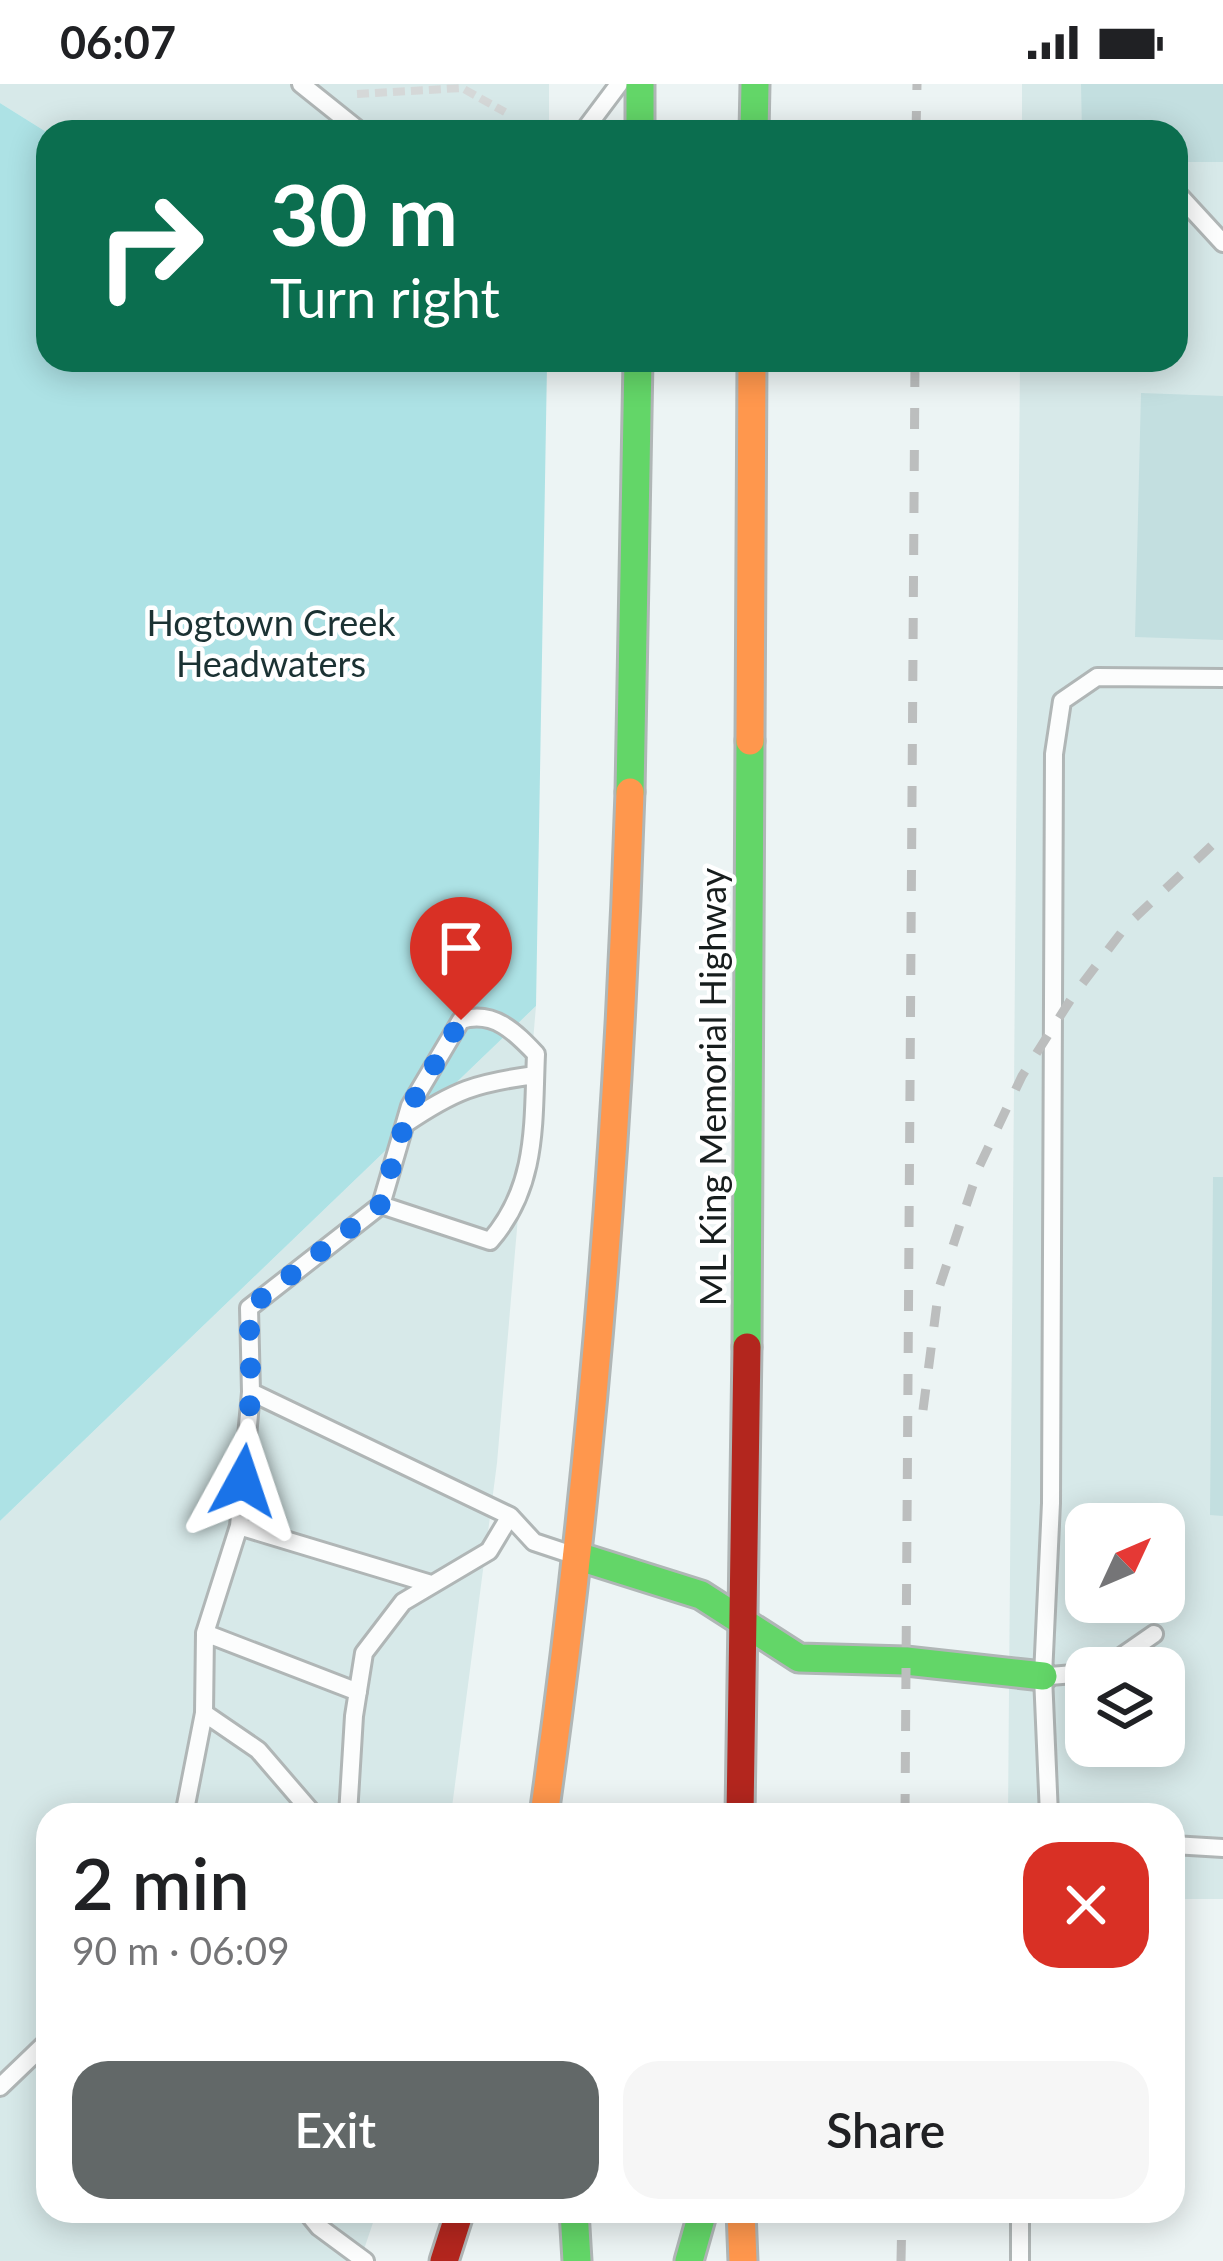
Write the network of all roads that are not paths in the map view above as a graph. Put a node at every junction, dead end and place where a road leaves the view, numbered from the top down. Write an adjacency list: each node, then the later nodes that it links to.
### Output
1 (301, 84): 5 (lane)
2 (619, 84): 6 (lane)
3 (640, 84): 7 (main road)
4 (754, 84): 8 (main road)
5 (346, 120)
6 (592, 120)
7 (640, 120)
8 (754, 120)
9 (1188, 205): 10 (lane)
10 (1223, 244)
11 (638, 372): 20 (main road)
12 (752, 372): 22 (main road, ML King Memorial Highway)
13 (1223, 678): 27 (lane)
14 (535, 1075): 15 (lane); 15 (lane); 16 (lane)
15 (405, 1124): 16 (lane)
16 (380, 1205): 17 (lane)
17 (251, 1392): 18 (lane); 19 (lane)
18 (510, 1516): 20 (lane); 21 (lane)
19 (238, 1526): 21 (lane); 23 (lane)
20 (577, 1556): 22 (main road); 33 (main road)
21 (431, 1584): 28 (lane)
22 (745, 1623): 27 (main road); 34 (main road, ML King Memorial Highway)
23 (206, 1633): 28 (lane); 29 (lane)
24 (1154, 1634): 25 (lane)
25 (1135, 1647)
26 (1065, 1674): 27 (lane)
27 (1043, 1676): 35 (lane)
28 (358, 1692): 32 (lane)
29 (205, 1713): 30 (lane); 31 (lane)
30 (186, 1803)
31 (304, 1803)
32 (349, 1803)
33 (548, 1803)
34 (740, 1803)
35 (1048, 1803)
36 (1185, 1846): 37 (lane)
37 (1223, 1848)
38 (36, 2052): 39 (lane)
39 (0, 2086)
40 (316, 2223): 46 (lane)
41 (456, 2223): 47 (main road)
42 (575, 2223): 48 (main road)
43 (700, 2223): 49 (main road)
44 (741, 2223): 50 (main road)
45 (1020, 2223): 51 (lane)
46 (365, 2261)
47 (444, 2261)
48 (577, 2261)
49 (689, 2261)
50 (743, 2261)
51 (1020, 2261)

